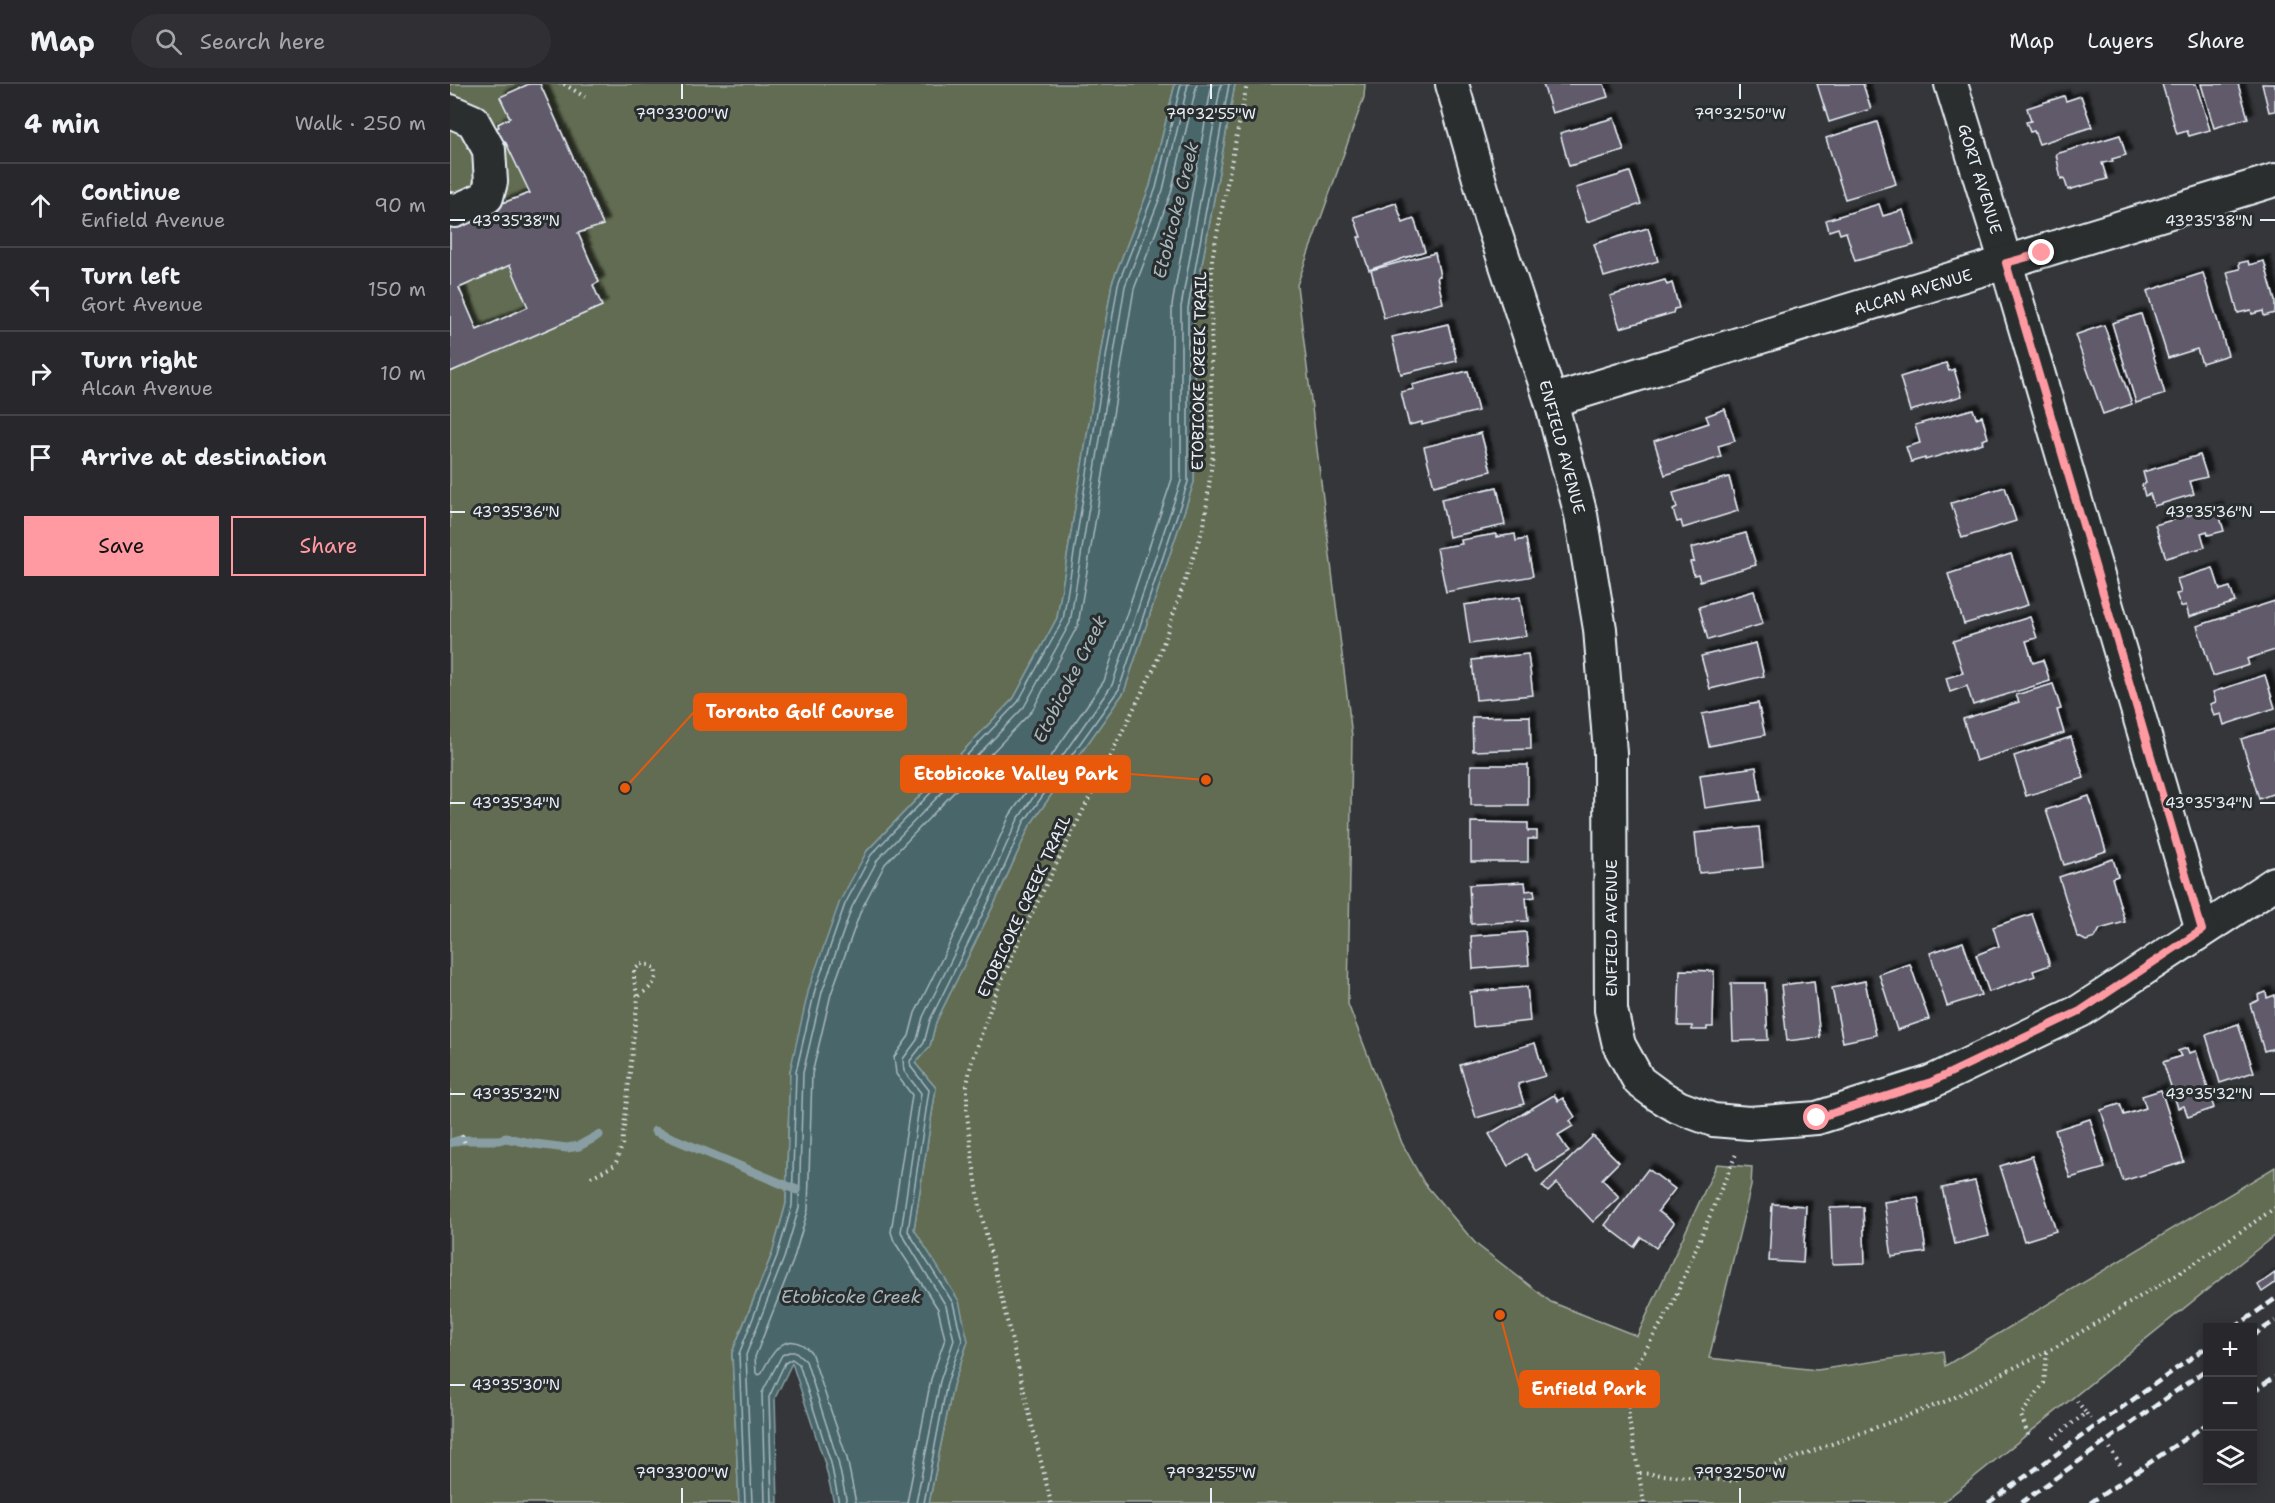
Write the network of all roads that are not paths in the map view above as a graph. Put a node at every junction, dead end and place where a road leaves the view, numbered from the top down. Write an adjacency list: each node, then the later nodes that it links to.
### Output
1 (1452, 84): 7 (street, ENFIELD AVENUE)
2 (1951, 84): 6 (street, GORT AVENUE)
3 (450, 111): 5 (street)
4 (2275, 180): 6 (street, ALCAN AVENUE)
5 (450, 209)
6 (2006, 263): 7 (street, ALCAN AVENUE); 9 (street, GORT AVENUE)
7 (1551, 401): 9 (street, ENFIELD AVENUE)
8 (2275, 883): 9 (street, ENFIELD AVENUE)
9 (2202, 930)

